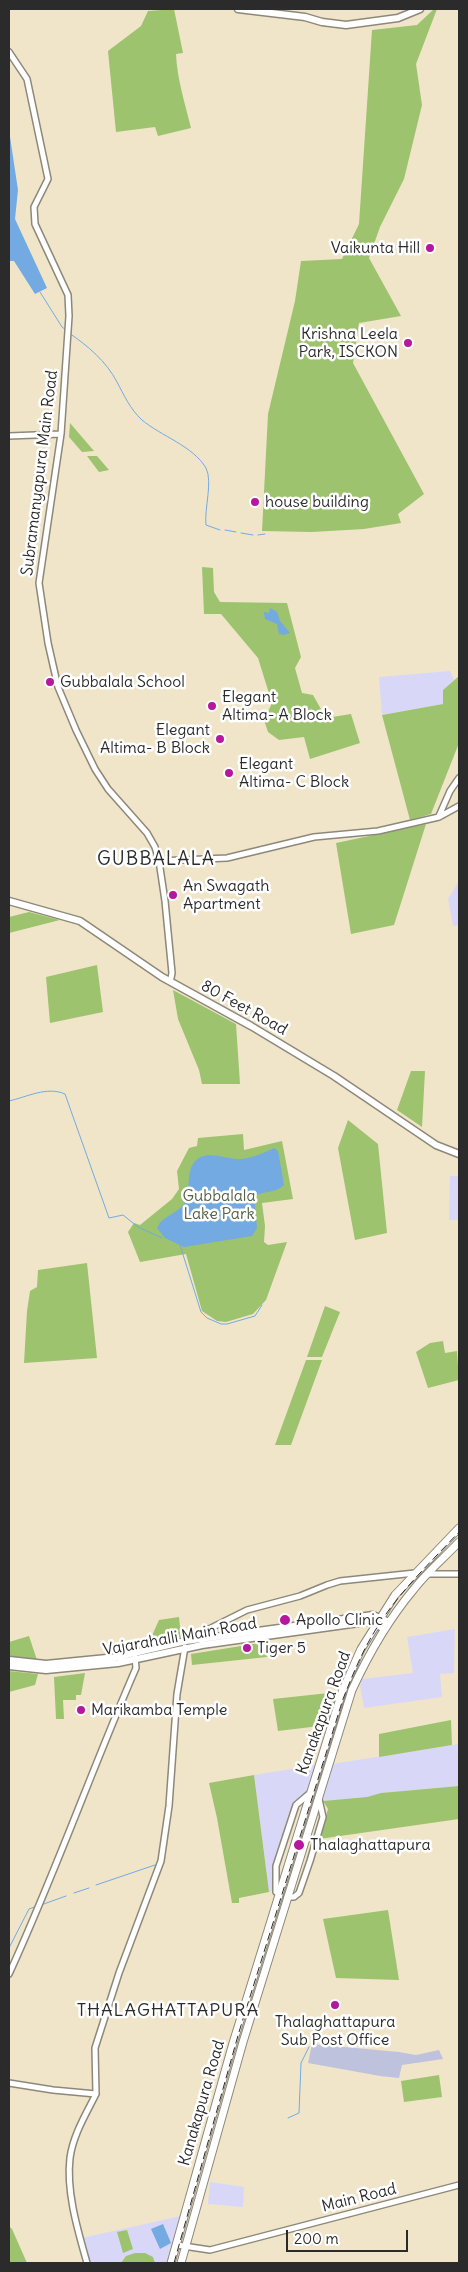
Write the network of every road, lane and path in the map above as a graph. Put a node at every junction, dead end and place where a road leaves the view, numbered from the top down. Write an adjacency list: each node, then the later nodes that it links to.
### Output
1 (238, 9): 2 (main road)
2 (420, 9)
3 (9, 52): 4 (street, Subramanyapura Main Road)
4 (61, 434): 5 (street); 9 (street, Subramanyapura Main Road)
5 (9, 436)
6 (459, 778): 8 (street)
7 (459, 806): 8 (street)
8 (439, 817): 9 (street)
9 (160, 861): 11 (street, Subramanyapura Main Road)
10 (9, 900): 11 (main road, 80 Feet Road); 12 (main road, 80 Feet Road)
11 (172, 976): 12 (main road, 80 Feet Road)
12 (352, 1086): 13 (main road, 80 Feet Road)
13 (459, 1153)
14 (459, 1528): 16 (highway, Kanakapura Road)
15 (459, 1542): 17 (highway, Kanakapura Road)
16 (416, 1572): 19 (highway, Kanakapura Road); 22 (street)
17 (429, 1574): 18 (street); 20 (highway, Kanakapura Road)
18 (459, 1574)
19 (378, 1620): 20 (main road); 21 (main road); 22 (main road, Vajarahalli Main Road); 27 (highway, Kanakapura Road)
20 (389, 1622): 21 (highway, Kanakapura Road)
21 (383, 1629): 28 (highway, Kanakapura Road)
22 (202, 1642): 23 (main road, Vajarahalli Main Road)
23 (185, 1644): 24 (main road, Vajarahalli Main Road); 35 (street)
24 (136, 1655): 25 (main road, Vajarahalli Main Road); 26 (main road, Vajarahalli Main Road); 33 (street)
25 (9, 1660)
26 (9, 1666)
27 (313, 1784): 28 (highway); 29 (highway, Kanakapura Road)
28 (321, 1788): 30 (highway, Kanakapura Road)
29 (310, 1793): 31 (highway, Kanakapura Road); 31 (street, Kanakapura Road)
30 (319, 1796): 32 (highway, Kanakapura Road); 32 (street, Kanakapura Road)
31 (279, 1894): 37 (highway, Kanakapura Road)
32 (287, 1897): 38 (highway, Kanakapura Road)
33 (9, 1974)
34 (9, 2083): 35 (street)
35 (96, 2094): 39 (street)
36 (459, 2185): 38 (street, Main Road)
37 (177, 2245): 38 (street, Main Road); 40 (highway, Kanakapura Road)
38 (185, 2246): 41 (highway, Kanakapura Road)
39 (87, 2263)
40 (171, 2263)
41 (180, 2263)

